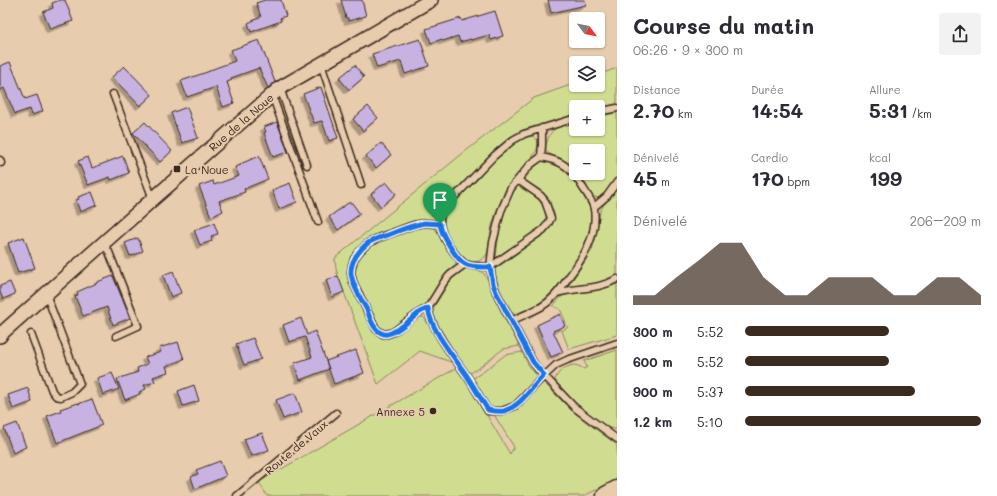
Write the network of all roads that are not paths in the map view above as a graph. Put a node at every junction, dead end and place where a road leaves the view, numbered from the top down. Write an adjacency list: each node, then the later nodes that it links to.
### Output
1 (431, 0): 2 (street, Rue de la Noue)
2 (321, 64): 3 (street, Rue de la Noue); 13 (lane)
3 (276, 91): 10 (lane); 14 (street, Rue de la Noue); 16 (lane)
4 (113, 94): 14 (lane)
5 (617, 108): 6 (lane)
6 (605, 111)
7 (569, 120): 8 (lane)
8 (542, 128): 9 (lane); 17 (lane)
9 (541, 157): 11 (lane); 15 (lane)
10 (307, 165)
11 (518, 180): 20 (lane); 20 (lane)
12 (617, 182): 15 (lane)
13 (361, 185)
14 (152, 199): 18 (street, Rue de la Noue)
15 (594, 207): 22 (lane)
16 (318, 222)
17 (440, 224): 19 (lane); 24 (lane)
18 (103, 243): 23 (street, Rue de la Noue); 28 (lane)
19 (465, 264): 20 (lane); 24 (lane)
20 (490, 267): 25 (lane)
21 (617, 279): 22 (lane)
22 (557, 293): 25 (lane)
23 (46, 294): 26 (lane); 27 (street, Rue de la Noue)
24 (428, 308): 30 (lane)
25 (511, 320): 30 (lane)
26 (31, 334)
27 (0, 336)
28 (116, 336)
29 (617, 343): 30 (lane)
30 (544, 375): 32 (lane)
31 (336, 413): 34 (lane, Route de Vaux)
32 (617, 439)
33 (617, 490): 35 (street)
34 (237, 496)
35 (606, 496)

